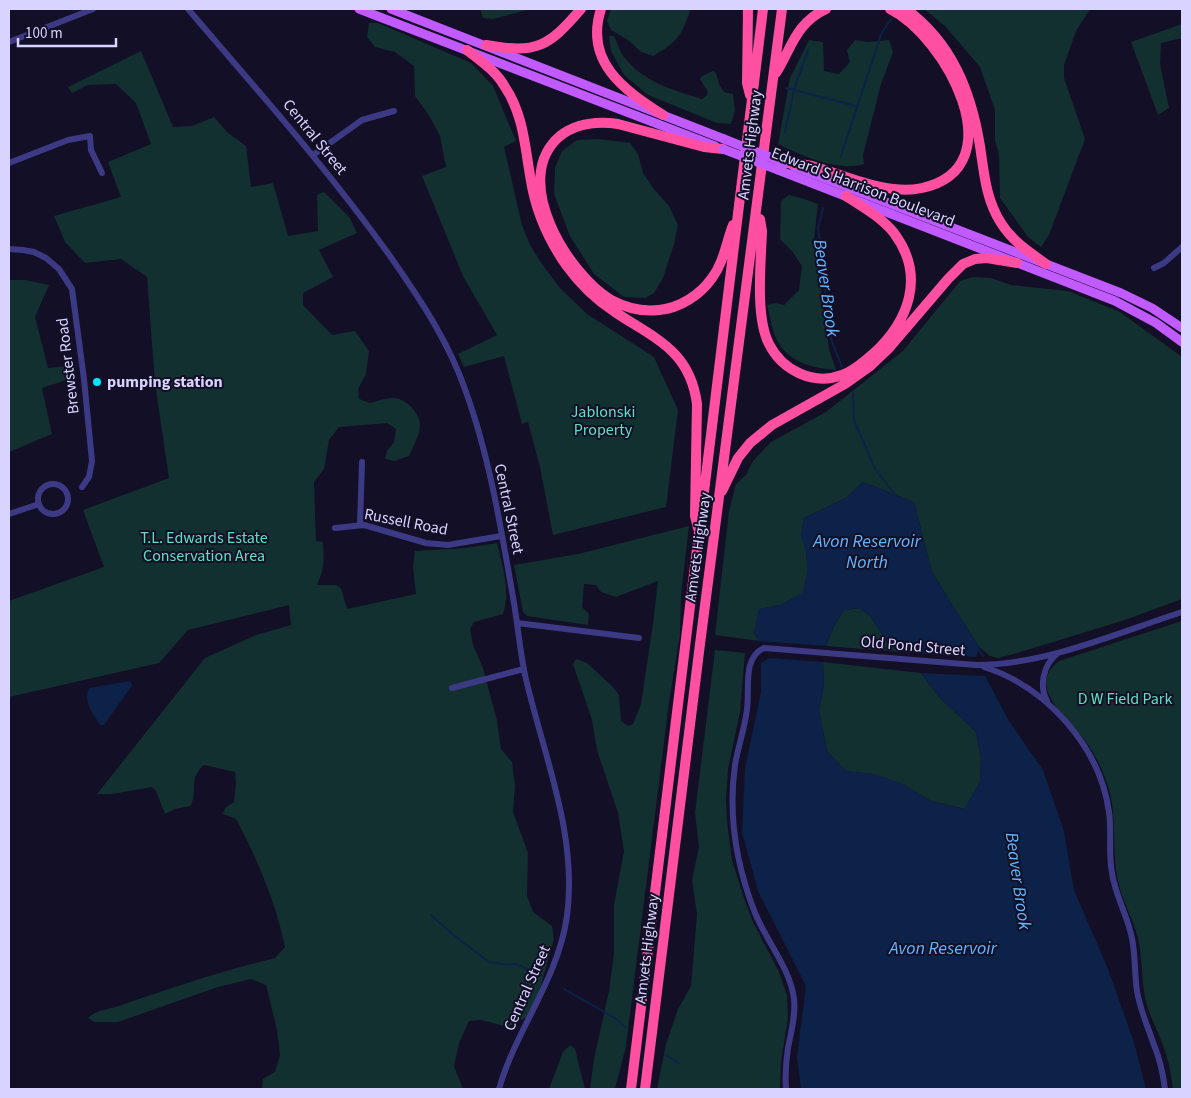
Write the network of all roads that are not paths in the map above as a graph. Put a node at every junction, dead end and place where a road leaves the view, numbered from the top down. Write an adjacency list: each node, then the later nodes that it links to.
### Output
1 (93, 9): 13 (street)
2 (188, 9): 21 (street, Central Street)
3 (359, 9): 15 (main road, Edward S Harrison Boulevard)
4 (391, 9): 14 (main road, Edward S Harrison Boulevard)
5 (581, 9): 14 (highway)
6 (601, 9): 19 (highway)
7 (748, 9): 17 (highway)
8 (763, 9): 17 (highway, Amvets Highway)
9 (782, 9): 16 (highway, Amvets Highway)
10 (826, 9): 16 (highway)
11 (890, 9): 23 (highway)
12 (906, 9): 31 (highway)
13 (9, 42)
14 (486, 45): 19 (main road, Edward S Harrison Boulevard)
15 (467, 50): 20 (main road, Edward S Harrison Boulevard); 43 (highway)
16 (774, 76): 26 (highway, Amvets Highway)
17 (752, 102): 27 (highway, Amvets Highway)
18 (394, 110): 21 (street)
19 (662, 116): 20 (main road, Edward S Harrison Boulevard)
20 (723, 144): 23 (main road, Edward S Harrison Boulevard, bridge); 27 (highway)
21 (313, 155): 42 (street, Central Street)
22 (9, 163): 24 (street)
23 (781, 166): 25 (main road, Edward S Harrison Boulevard); 31 (main road, Edward S Harrison Boulevard)
24 (102, 173)
25 (846, 196): 26 (highway); 30 (main road, Edward S Harrison Boulevard)
26 (758, 205): 37 (highway, Amvets Highway)
27 (738, 213): 43 (highway, Amvets Highway)
28 (1182, 247): 32 (street)
29 (9, 250): 36 (street, Brewster Road)
30 (1017, 262): 34 (main road, Edward S Harrison Boulevard); 37 (highway)
31 (1046, 264): 33 (main road, Edward S Harrison Boulevard)
32 (1154, 268)
33 (1182, 328)
34 (1182, 342)
35 (362, 462): 40 (street)
36 (82, 487)
37 (720, 497): 54 (highway, Amvets Highway)
38 (39, 504): 38 (street); 39 (street)
39 (9, 514)
40 (360, 525): 41 (street, Russell Road); 42 (street, Russell Road)
41 (335, 528)
42 (501, 536): 45 (street, Central Street)
43 (700, 539): 53 (highway, Amvets Highway)
44 (1182, 612): 47 (street, Old Pond Street)
45 (517, 623): 46 (street); 49 (street, Central Street)
46 (639, 638)
47 (1058, 653): 48 (street, Old Pond Street); 51 (street)
48 (976, 665): 51 (street); 55 (street, Old Pond Street)
49 (524, 669): 50 (street); 52 (street, Central Street)
50 (452, 688)
51 (1048, 703): 56 (street)
52 (499, 1089)
53 (631, 1089)
54 (645, 1089)
55 (786, 1089)
56 (1165, 1089)

